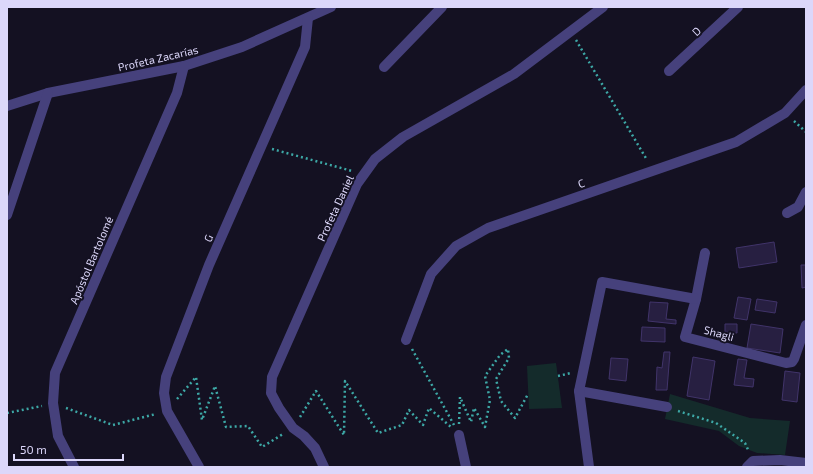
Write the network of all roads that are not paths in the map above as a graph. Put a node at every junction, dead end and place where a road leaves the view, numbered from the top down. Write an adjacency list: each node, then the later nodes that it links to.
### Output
1 (331, 7): 5 (street, Profeta Zacarías)
2 (442, 7): 7 (street)
3 (603, 7): 26 (street, Profeta Daniel)
4 (738, 7): 8 (street, D)
5 (308, 18): 6 (street, Profeta Zacarías); 25 (street, G)
6 (184, 66): 10 (street, Profeta Zacarías); 24 (street, Apóstol Bartolomé)
7 (384, 67)
8 (669, 71)
9 (806, 90): 18 (street, C)
10 (48, 93): 11 (street, Profeta Zacarías); 14 (street)
11 (7, 106)
12 (806, 192): 13 (street)
13 (787, 213)
14 (7, 214)
15 (705, 253): 16 (street, Shagli)
16 (696, 299): 17 (street, Shagli); 19 (street)
17 (806, 325)
18 (406, 340)
19 (579, 391): 20 (street); 28 (street)
20 (667, 407)
21 (459, 435): 27 (street)
22 (806, 463): 23 (street)
23 (750, 464)
24 (74, 467)
25 (199, 467)
26 (324, 467)
27 (466, 467)
28 (589, 467)

